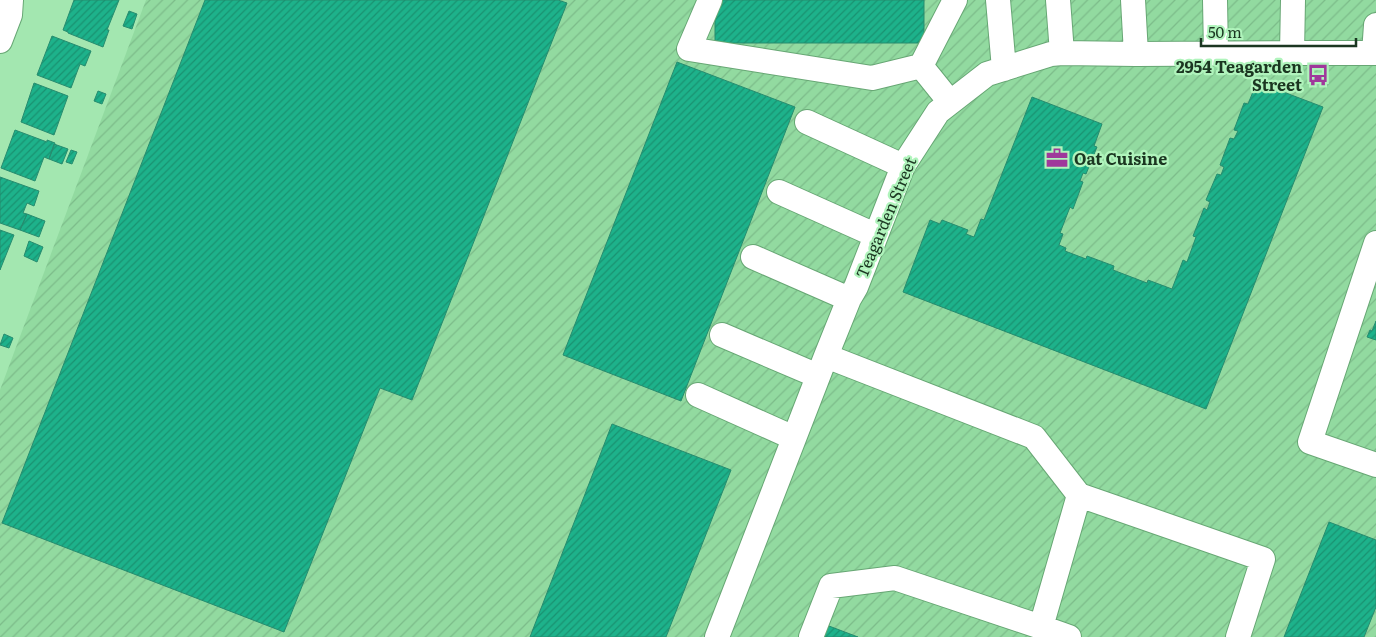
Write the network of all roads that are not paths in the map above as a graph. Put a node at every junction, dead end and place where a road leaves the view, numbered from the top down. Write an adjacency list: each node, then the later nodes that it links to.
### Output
1 (11, 0): 10 (street)
2 (710, 0): 16 (street)
3 (955, 0): 16 (street)
4 (998, 0): 17 (street)
5 (1058, 0): 11 (street)
6 (1133, 0): 14 (street)
7 (1215, 0): 12 (street)
8 (1293, 0): 13 (street)
9 (1376, 25): 15 (street)
10 (0, 40)
11 (1062, 53): 14 (street, Teagarden Street); 17 (street, Teagarden Street)
12 (1216, 53): 13 (street, Teagarden Street); 14 (street, Teagarden Street)
13 (1292, 53): 15 (street, Teagarden Street)
14 (1136, 54)
15 (1375, 54)
16 (921, 66): 18 (street)
17 (1004, 69): 18 (street, Teagarden Street)
18 (950, 102): 20 (street, Teagarden Street)
19 (807, 122): 20 (street)
20 (904, 166): 22 (street, Teagarden Street)
21 (780, 192): 22 (street)
22 (875, 235): 25 (street, Teagarden Street)
23 (1376, 243): 30 (street)
24 (753, 257): 25 (street)
25 (849, 299): 27 (street, Teagarden Street)
26 (722, 335): 27 (street)
27 (822, 366): 29 (street, Teagarden Street); 31 (street)
28 (698, 395): 29 (street)
29 (794, 438): 33 (street, Teagarden Street)
30 (1376, 465)
31 (1079, 495): 32 (street); 36 (street)
32 (1041, 627): 34 (street); 35 (street)
33 (717, 637)
34 (811, 637)
35 (1069, 637)
36 (1238, 637)

